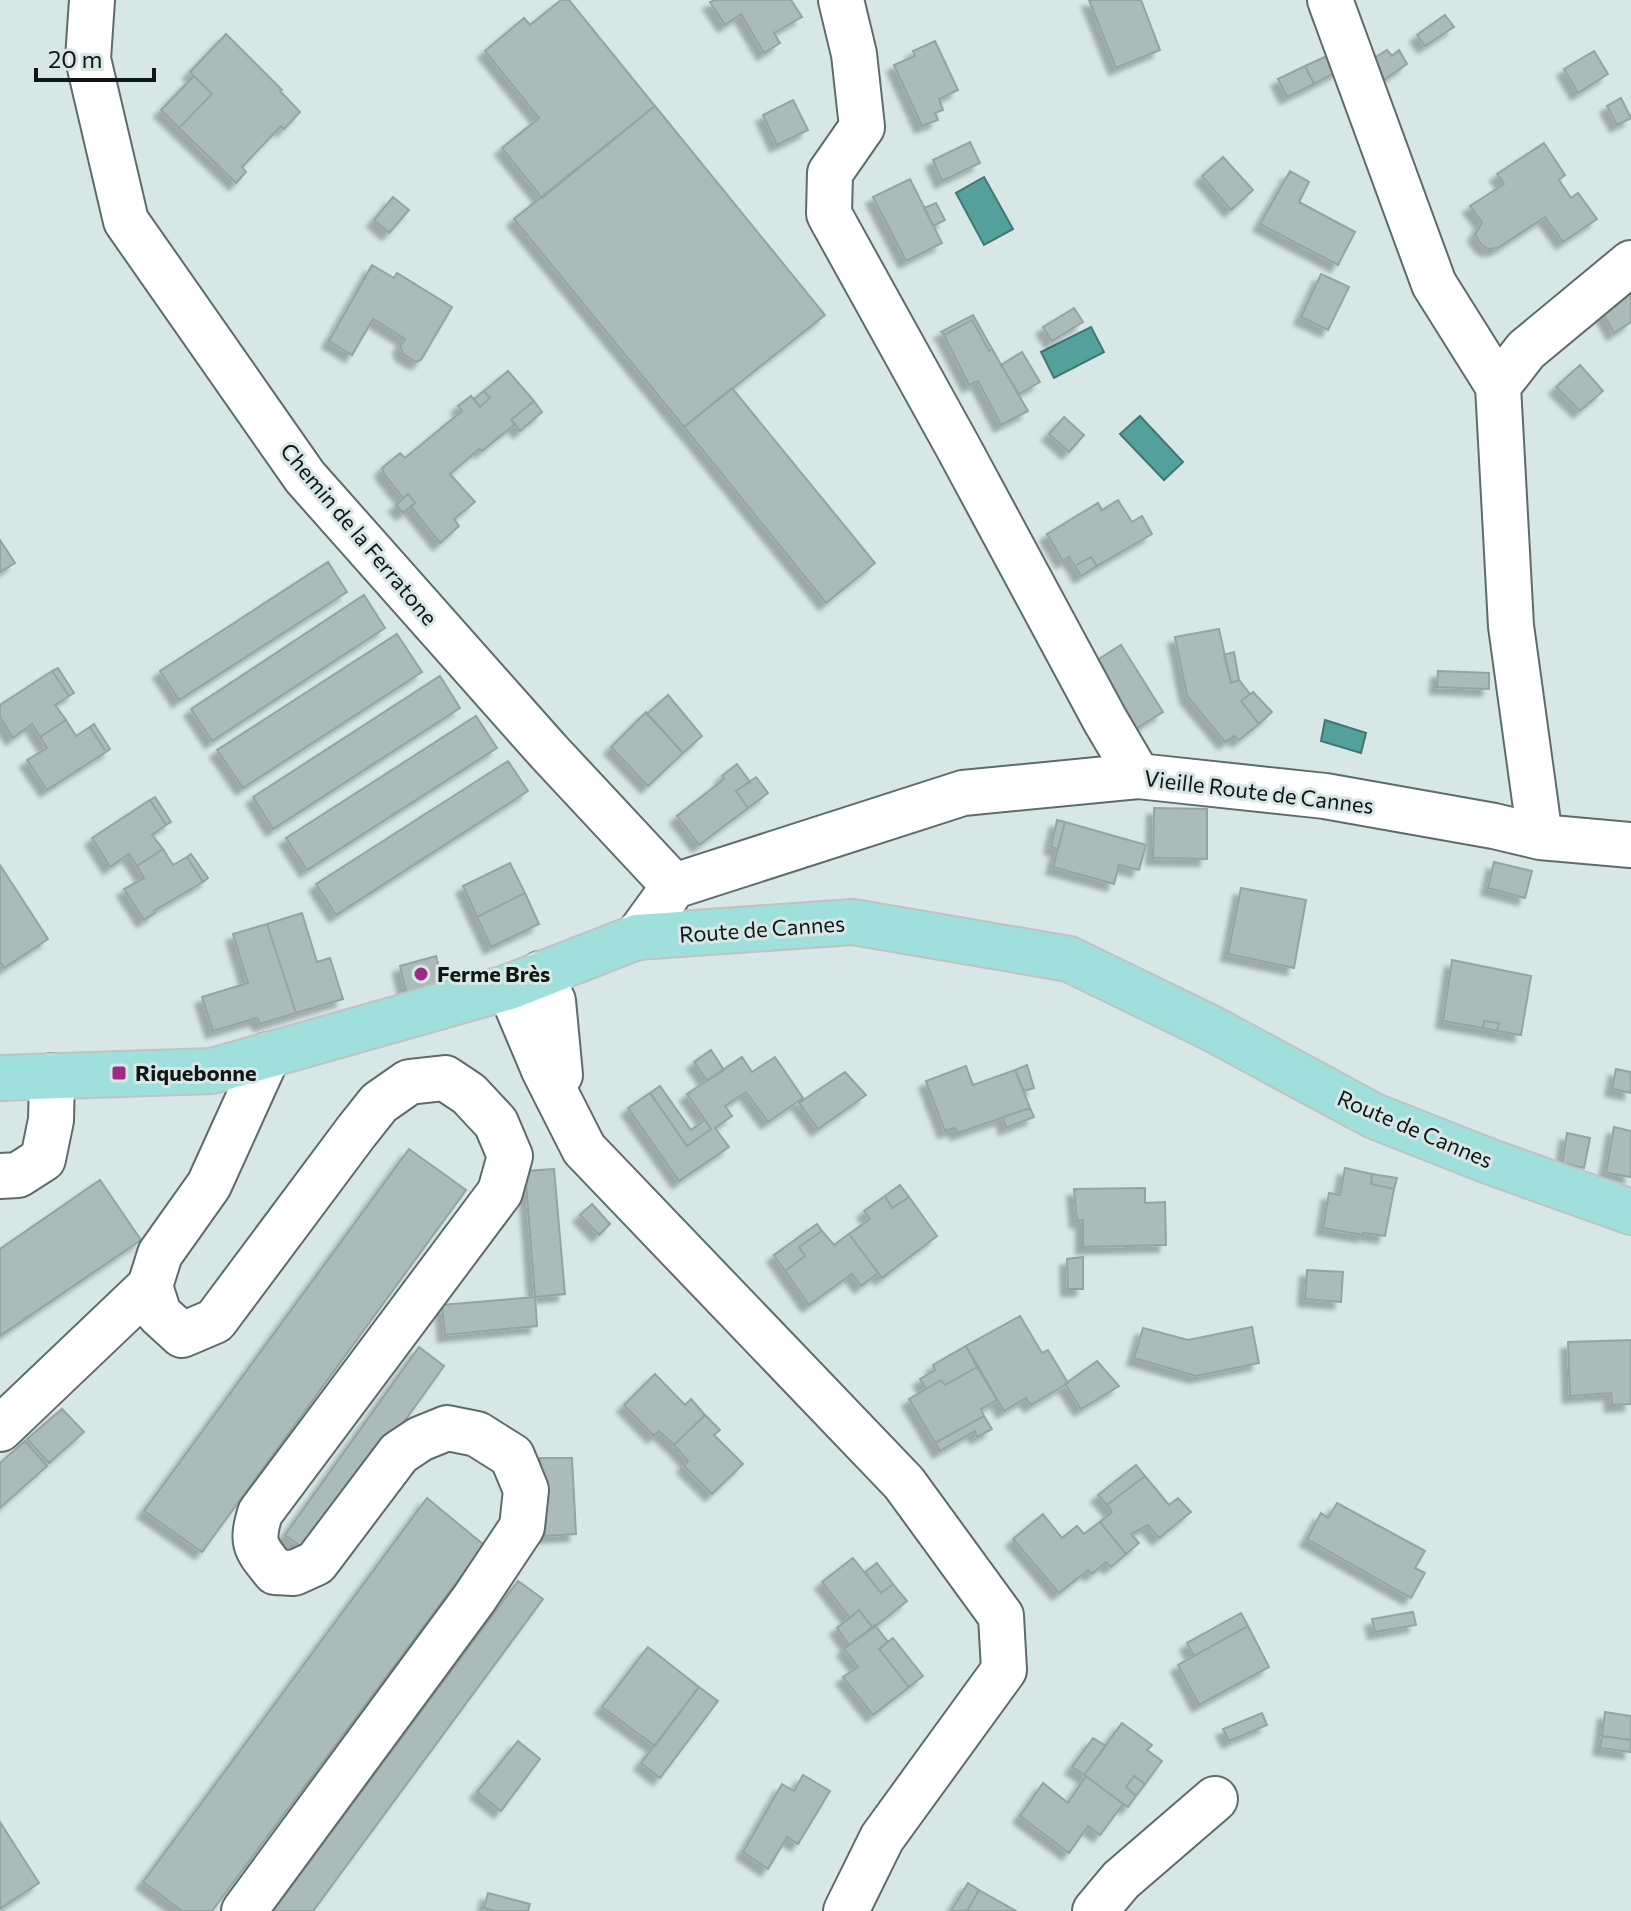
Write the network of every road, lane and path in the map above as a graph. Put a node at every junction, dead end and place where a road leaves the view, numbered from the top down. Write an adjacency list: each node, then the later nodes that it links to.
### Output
1 (92, 0): 9 (street, Chemin de la Ferratone)
2 (841, 0): 6 (street)
3 (1330, 0): 5 (street)
4 (1631, 263): 5 (street)
5 (1498, 386): 7 (street)
6 (1138, 776): 7 (street, Vieille Route de Cannes); 9 (street, Vieille Route de Cannes)
7 (1540, 837): 8 (street, Vieille Route de Cannes)
8 (1631, 845)
9 (674, 886): 10 (street)
10 (637, 937): 11 (main road, Route de Cannes); 16 (main road, Route de Cannes)
11 (525, 981): 12 (main road, Route de Cannes); 21 (street)
12 (268, 1055): 13 (main road, Route de Cannes); 17 (street)
13 (52, 1076): 14 (main road, Route de Cannes); 15 (street)
14 (0, 1078)
15 (0, 1176)
16 (1631, 1212)
17 (150, 1286): 18 (street); 20 (street)
18 (0, 1429)
19 (1215, 1799): 22 (street)
20 (244, 1911)
21 (846, 1911)
22 (1095, 1911)

